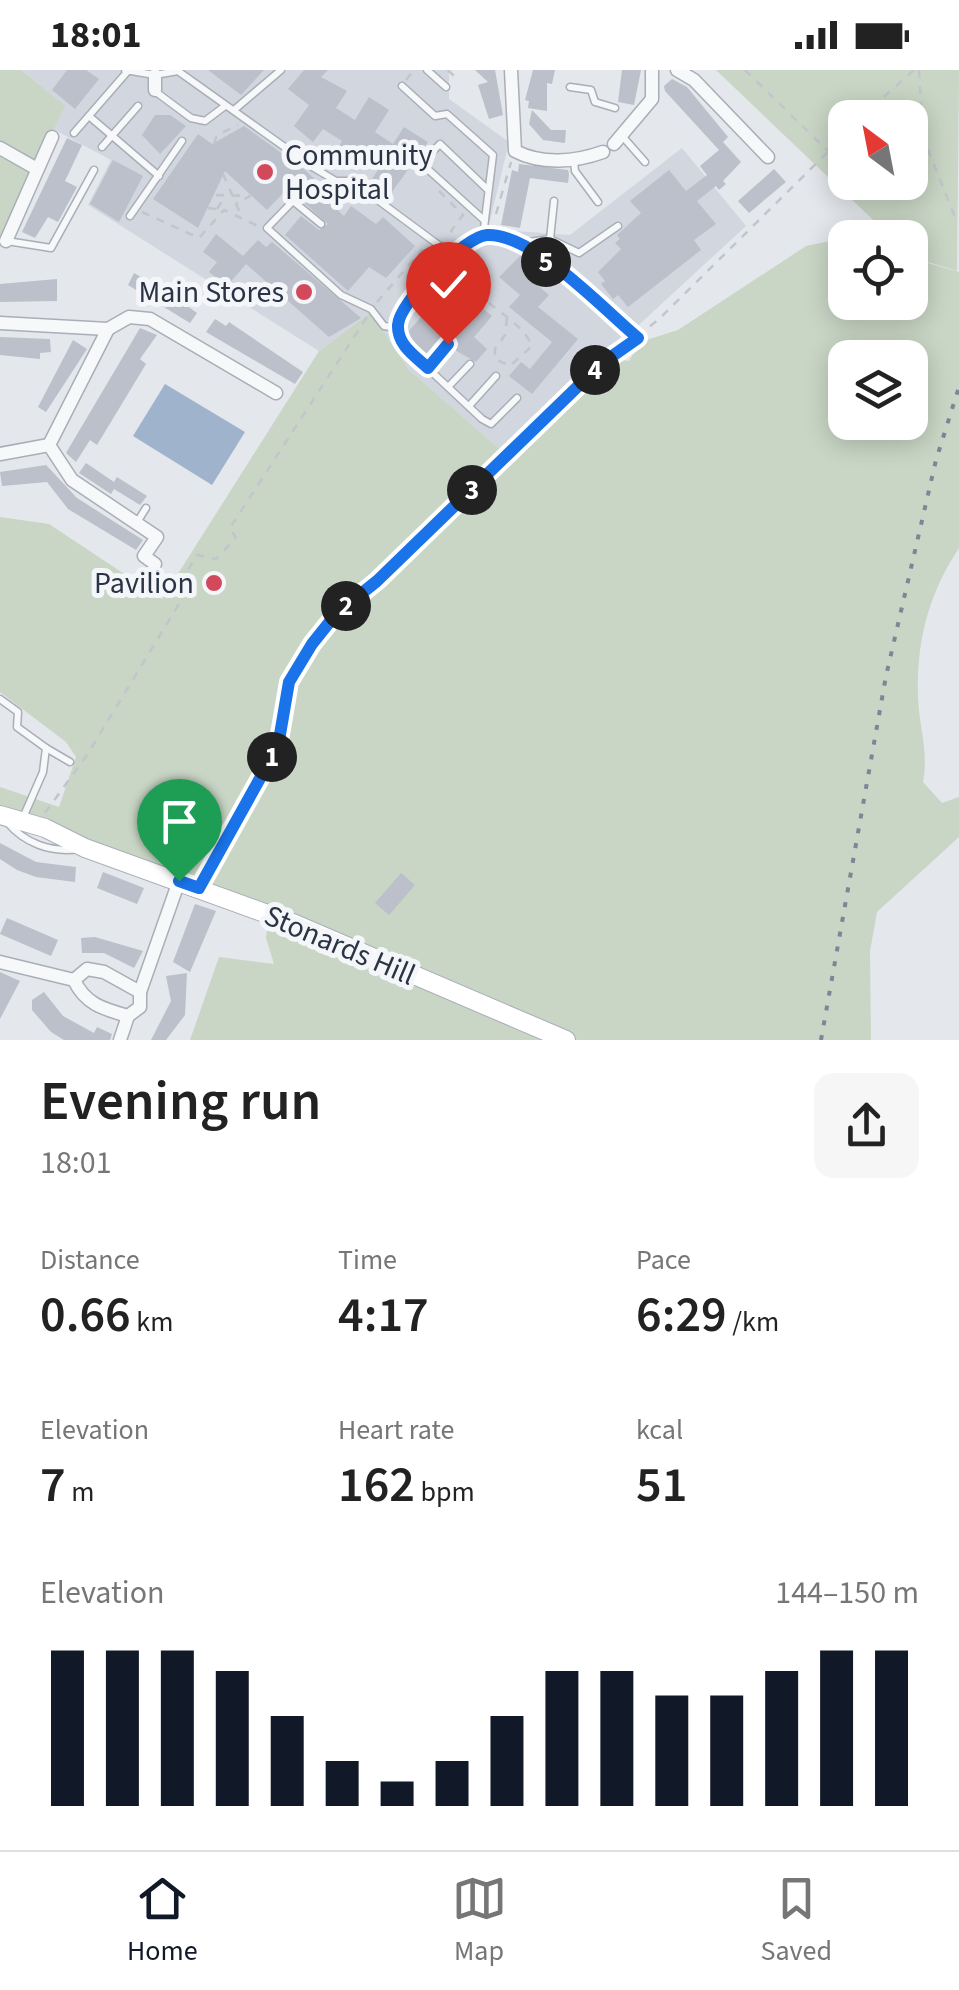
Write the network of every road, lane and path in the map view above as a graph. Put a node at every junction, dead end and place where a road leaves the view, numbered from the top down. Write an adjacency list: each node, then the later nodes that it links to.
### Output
1 (281, 70): 18 (lane)
2 (427, 70): 13 (lane)
3 (448, 70): 11 (path)
4 (512, 70): 30 (street)
5 (652, 70): 22 (street)
6 (677, 70): 33 (street)
7 (745, 70): 31 (path)
8 (916, 70): 16 (path); 54 (path)
9 (126, 71): 10 (lane); 21 (lane)
10 (156, 73): 15 (street); 18 (lane)
11 (457, 79)
12 (402, 86): 40 (lane)
13 (446, 87)
14 (570, 87): 19 (lane)
15 (154, 90): 18 (lane)
16 (881, 100)
17 (138, 106): 24 (lane)
18 (230, 108): 63 (lane)
19 (615, 108)
20 (625, 111): 22 (lane)
21 (89, 116): 23 (lane); 24 (lane)
22 (642, 117): 27 (street)
23 (74, 133)
24 (112, 135): 28 (lane); 39 (lane)
25 (52, 137): 36 (street)
26 (182, 142): 39 (lane)
27 (613, 144): 34 (street); 35 (lane)
28 (102, 147)
29 (0, 148): 36 (street)
30 (515, 151): 34 (street); 51 (path)
31 (828, 151)
32 (828, 154): 73 (path)
33 (768, 157)
34 (574, 160): 45 (lane)
35 (645, 162)
36 (37, 168): 60 (street)
37 (94, 170): 60 (lane)
38 (223, 174): 43 (path)
39 (159, 176): 47 (lane)
40 (489, 190): 55 (lane); 55 (lane)
41 (216, 195): 42 (path)
42 (226, 195): 43 (path); 49 (path)
43 (232, 196): 46 (path); 46 (path)
44 (554, 201): 61 (lane)
45 (598, 202)
46 (236, 204): 53 (path)
47 (136, 208): 50 (path); 52 (lane)
48 (208, 208): 49 (path)
49 (217, 209): 50 (path)
50 (224, 210): 53 (path)
51 (496, 214)
52 (130, 216)
53 (241, 217): 58 (path)
54 (956, 220)
55 (485, 221): 59 (lane)
56 (321, 224): 58 (lane)
57 (618, 226): 61 (lane)
58 (267, 228): 68 (lane)
59 (483, 236): 62 (lane); 65 (lane)
60 (6, 240)
61 (550, 240): 62 (lane)
62 (522, 242): 73 (path)
63 (437, 244): 64 (lane); 68 (path)
64 (452, 247): 65 (lane); 65 (path)
65 (462, 252): 66 (lane)
66 (446, 264): 67 (lane); 71 (lane)
67 (484, 299): 69 (path)
68 (371, 309): 71 (lane); 91 (path)
69 (507, 318): 69 (path)
70 (0, 323): 72 (street)
71 (398, 328): 76 (lane)
72 (108, 329): 79 (street); 82 (street)
73 (638, 338): 94 (path)
74 (448, 344): 76 (lane)
75 (470, 364): 78 (lane)
76 (428, 368): 78 (lane)
77 (496, 376): 81 (lane)
78 (448, 387): 81 (lane)
79 (276, 393)
80 (517, 398): 81 (lane)
81 (469, 406)
82 (43, 448): 83 (street); 85 (street)
83 (0, 454)
84 (146, 508): 85 (lane)
85 (136, 524): 86 (street)
86 (155, 564)
87 (0, 699): 88 (lane)
88 (46, 748): 89 (lane); 91 (lane)
89 (70, 762)
90 (0, 815): 91 (street, Stonards Hill); 92 (lane)
91 (28, 823): 92 (street, Stonards Hill)
92 (85, 848): 93 (street, Stonards Hill)
93 (179, 881): 94 (street, Stonards Hill); 97 (street)
94 (199, 888): 100 (street, Stonards Hill)
95 (0, 962): 96 (street)
96 (74, 980): 97 (street); 98 (street)
97 (140, 992): 98 (street)
98 (128, 1016): 99 (street)
99 (120, 1040)
100 (566, 1040)

